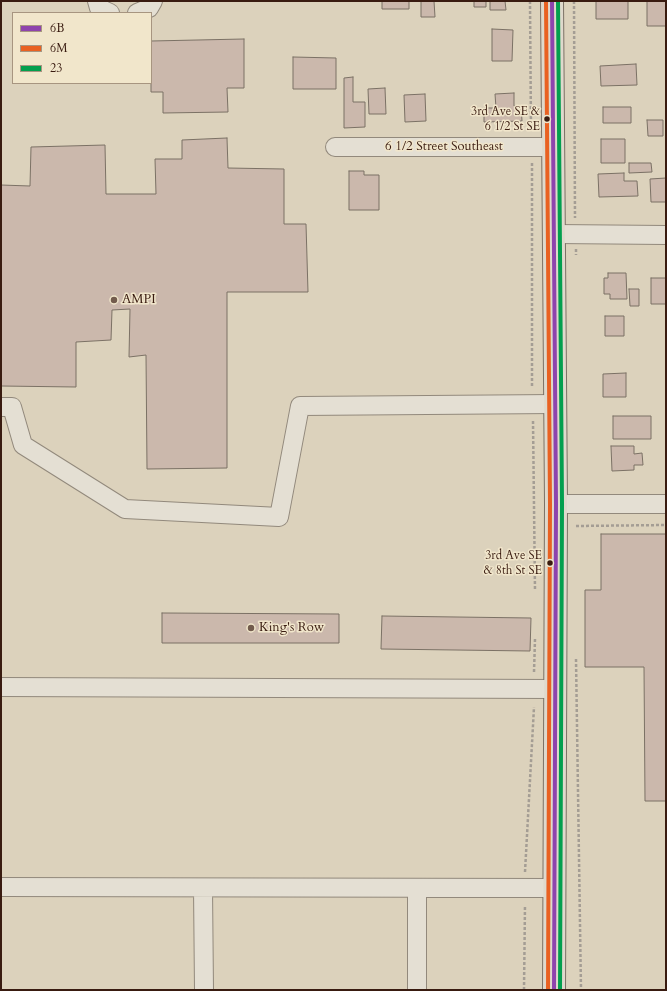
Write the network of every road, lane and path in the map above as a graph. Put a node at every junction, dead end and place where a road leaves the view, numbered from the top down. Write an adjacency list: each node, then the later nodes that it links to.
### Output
1 (97, 1): 6 (street)
2 (153, 1): 7 (street)
3 (530, 1): 9 (path)
4 (552, 1): 10 (main road)
5 (574, 1): 11 (path)
6 (108, 12)
7 (139, 12)
8 (335, 147): 9 (street, 6 1/2 Street Southeast)
9 (532, 147): 10 (street, 6 1/2 Street Southeast); 15 (path)
10 (554, 147): 11 (main road)
11 (565, 234): 12 (street); 13 (path); 14 (main road)
12 (666, 235)
13 (576, 255)
14 (555, 404): 15 (street); 17 (main road)
15 (532, 405): 16 (street); 21 (path)
16 (1, 407)
17 (556, 504): 18 (street); 25 (main road)
18 (666, 504)
19 (666, 525): 20 (path)
20 (576, 526)
21 (535, 595)
22 (535, 636): 25 (path)
23 (576, 652): 35 (path)
24 (1, 687): 25 (street)
25 (544, 689): 29 (path); 30 (main road)
26 (1, 887): 27 (street)
27 (203, 888): 28 (street); 31 (street)
28 (417, 888): 29 (street); 32 (street)
29 (525, 888): 30 (street); 33 (path)
30 (554, 888): 34 (main road)
31 (204, 990)
32 (417, 990)
33 (524, 990)
34 (554, 990)
35 (581, 990)

